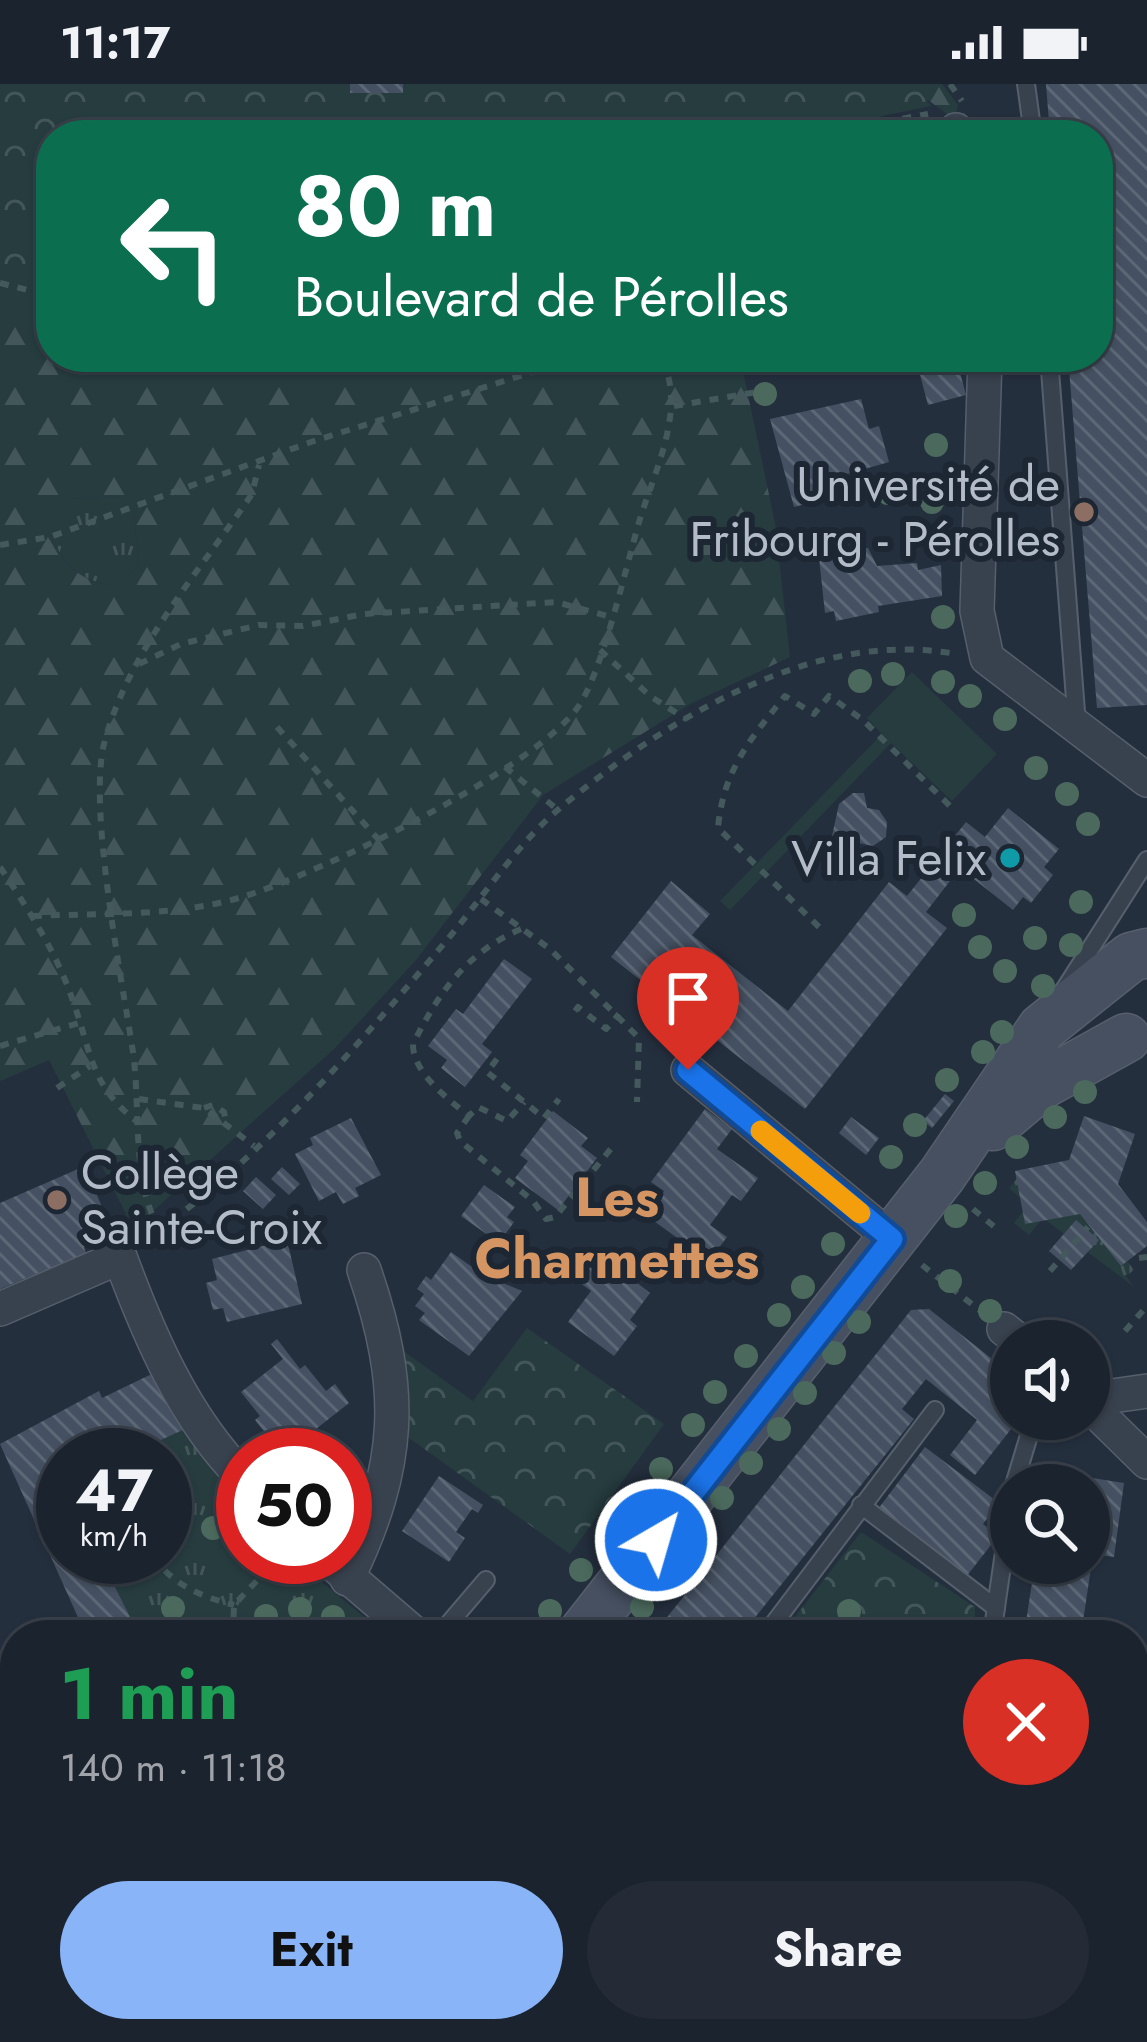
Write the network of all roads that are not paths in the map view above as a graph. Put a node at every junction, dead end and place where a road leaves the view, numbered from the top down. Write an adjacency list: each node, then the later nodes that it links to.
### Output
1 (1026, 84): 2 (lane)
2 (1031, 120)
3 (985, 372): 5 (street)
4 (1050, 372): 5 (lane)
5 (1077, 725): 6 (street)
6 (1147, 780)
7 (1147, 860): 9 (lane)
8 (1134, 951): 9 (main road); 10 (main road)
9 (1055, 1014): 12 (main road)
10 (1136, 1043): 12 (main road)
11 (688, 1070): 13 (street)
12 (957, 1192): 13 (main road)
13 (907, 1253): 30 (main road)
14 (364, 1270): 22 (street)
15 (0, 1309): 20 (street)
16 (1147, 1391): 17 (street)
17 (1110, 1395)
18 (935, 1410): 23 (lane)
19 (1110, 1426): 21 (street)
20 (216, 1445)
21 (1147, 1462)
22 (372, 1505)
23 (861, 1505): 27 (lane); 31 (lane)
24 (486, 1580): 29 (lane)
25 (355, 1584): 28 (street)
26 (999, 1584): 27 (lane)
27 (996, 1608): 32 (lane)
28 (398, 1620)
29 (452, 1620)
30 (594, 1620)
31 (776, 1620)
32 (994, 1620)

